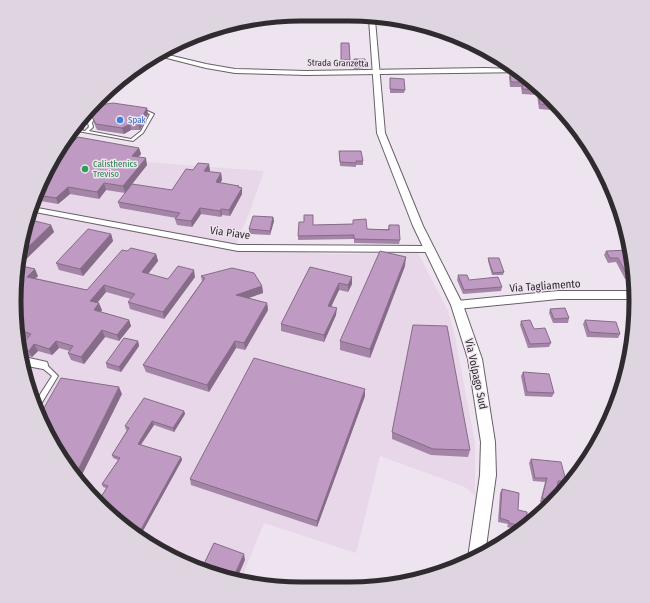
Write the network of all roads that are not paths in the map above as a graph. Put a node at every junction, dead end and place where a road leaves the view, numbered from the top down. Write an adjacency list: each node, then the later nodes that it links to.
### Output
1 (372, 22): 4 (street, Via Volpago Sud)
2 (166, 56): 4 (street, Strada Granzetta)
3 (508, 71): 4 (street, Strada Granzetta)
4 (376, 73): 10 (street, Via Volpago Sud)
5 (135, 109): 8 (lane)
6 (102, 110): 8 (lane)
7 (81, 129): 8 (lane)
8 (86, 132)
9 (36, 210): 10 (street, Via Piave)
10 (429, 249): 12 (street, Via Volpago Sud)
11 (629, 295): 12 (street, Via Tagliamento)
12 (457, 305): 16 (street, Via Volpago Sud)
13 (28, 361): 14 (street)
14 (43, 365): 15 (lane)
15 (39, 402)
16 (477, 551)

